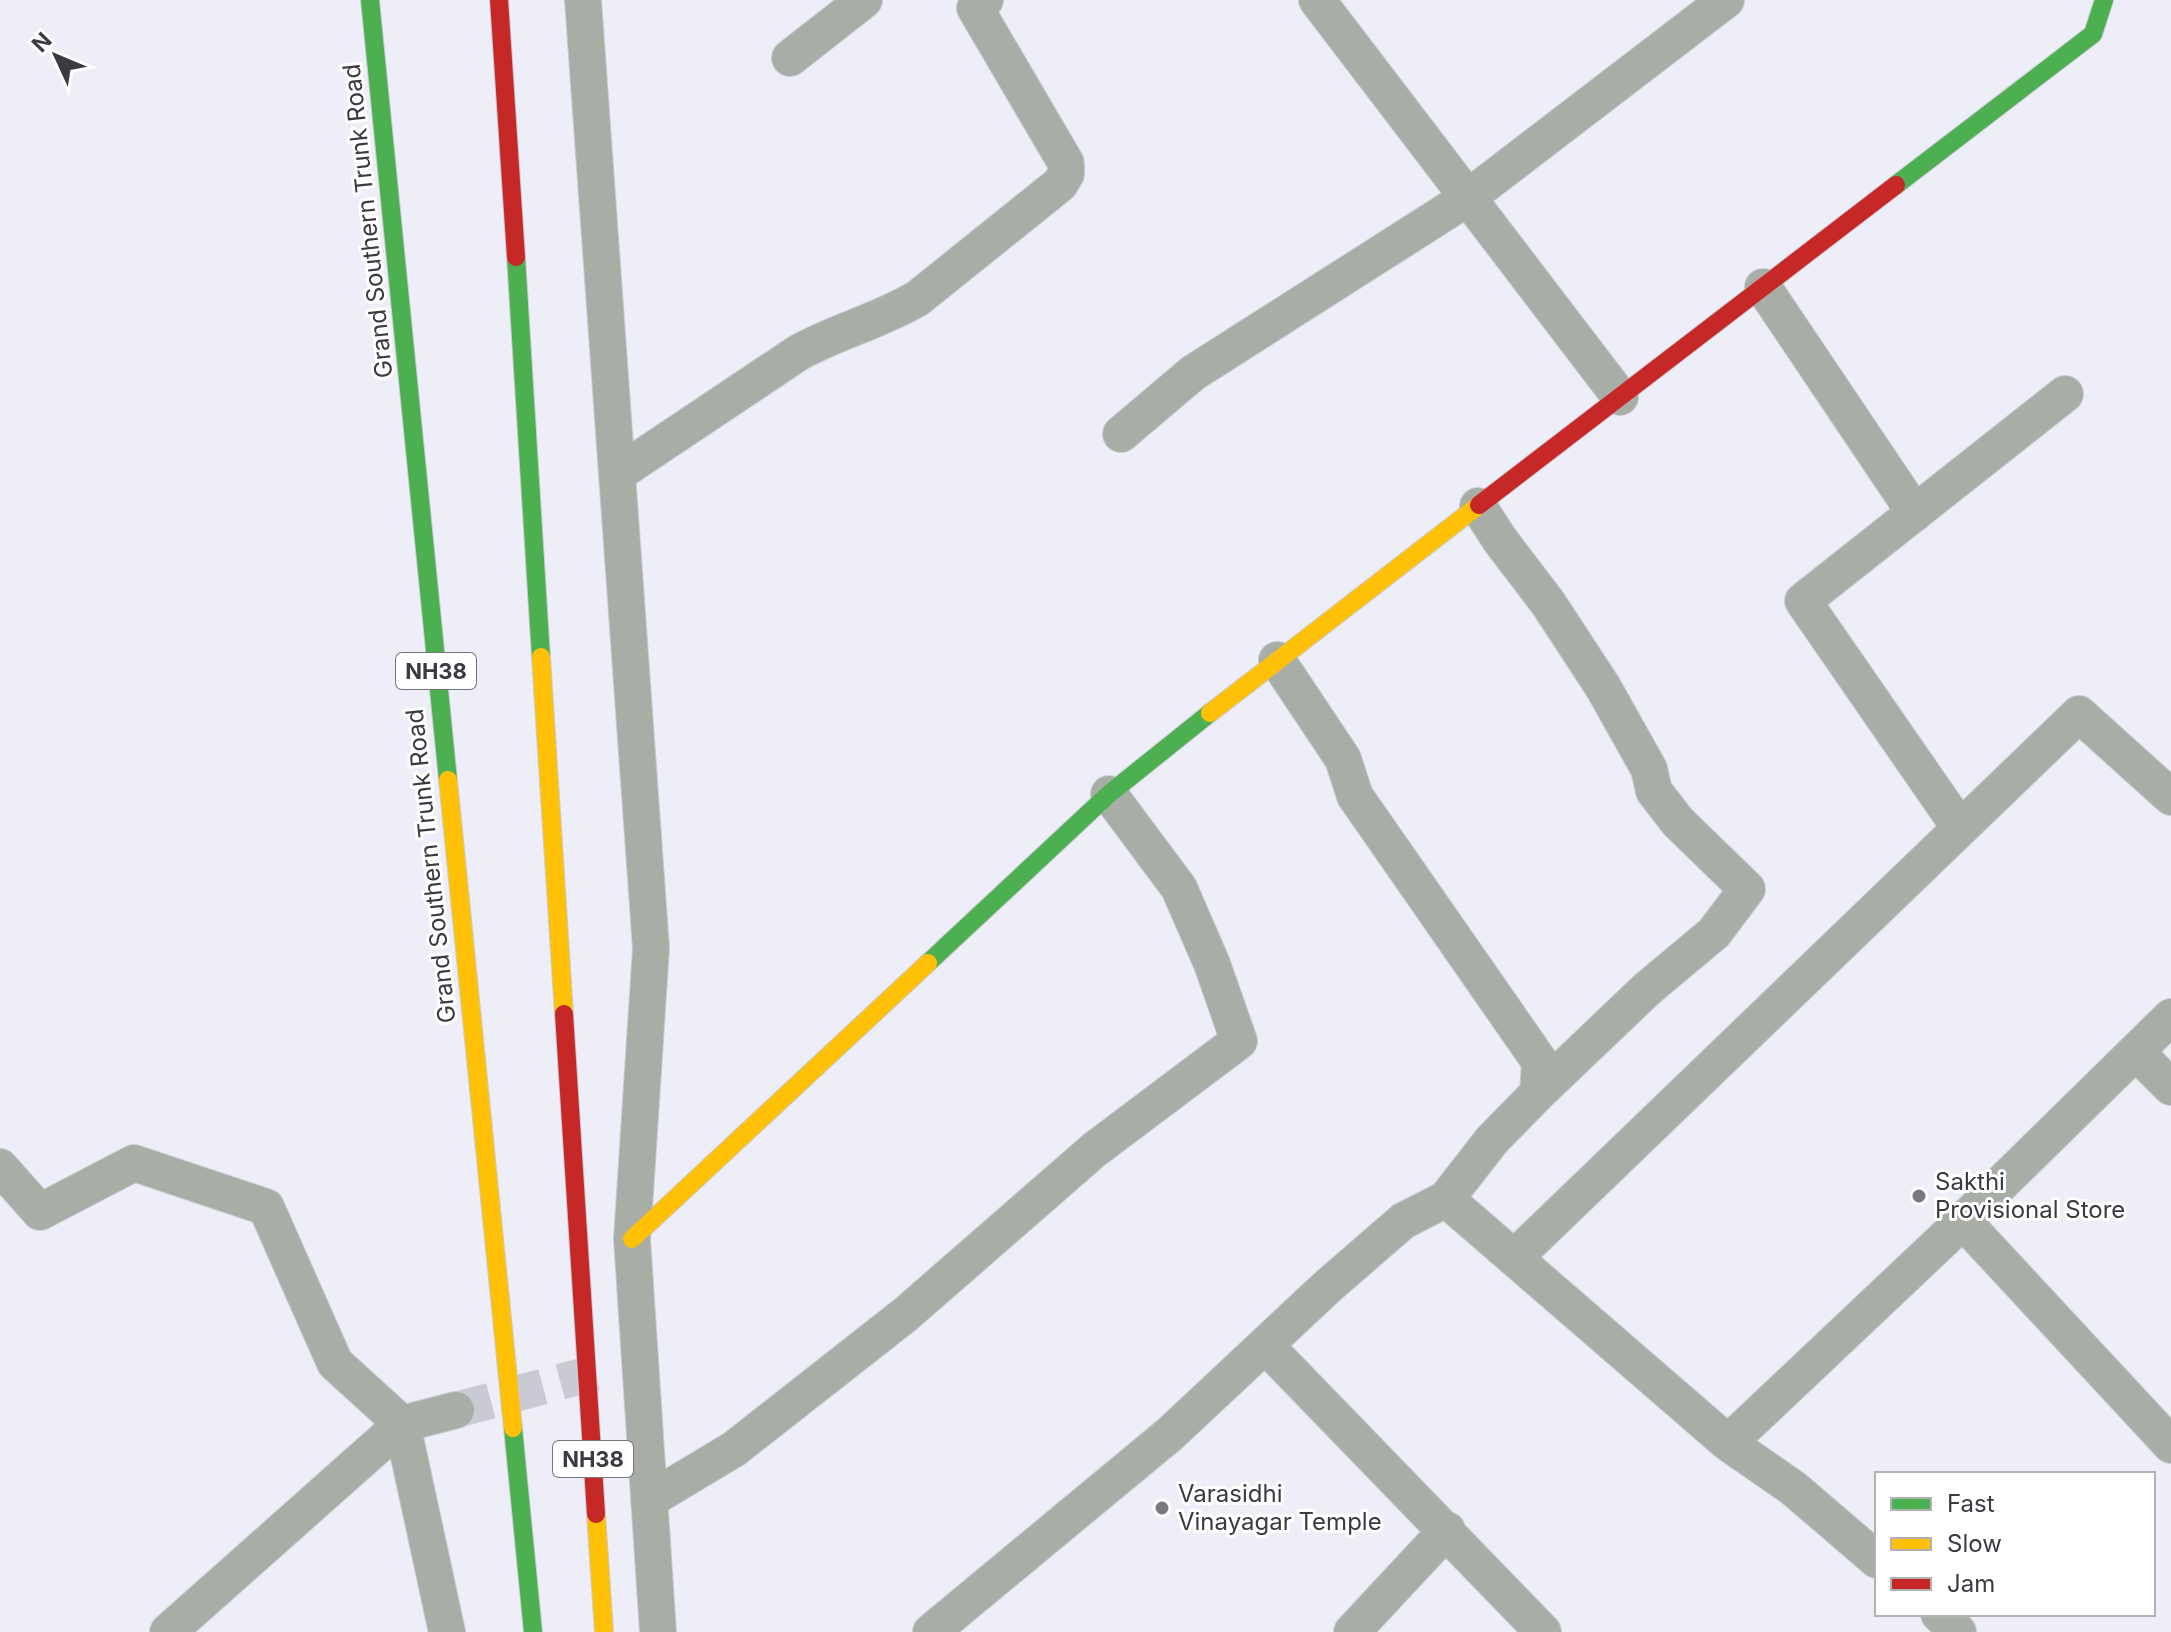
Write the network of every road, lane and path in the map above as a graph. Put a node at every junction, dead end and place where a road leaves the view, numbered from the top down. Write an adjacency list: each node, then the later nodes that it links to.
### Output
1 (370, 0): 42 (main road, Grand Southern Trunk Road / NH38)
2 (499, 0): 43 (main road, NH38)
3 (583, 0): 15 (street)
4 (864, 0): 9 (street)
5 (985, 0): 15 (street)
6 (1317, 0): 10 (street)
7 (1726, 0): 10 (street)
8 (2104, 0): 11 (main road)
9 (790, 58)
10 (1466, 199): 13 (street); 14 (street)
11 (1763, 287): 13 (main road); 17 (street)
12 (2065, 394): 17 (street)
13 (1620, 397): 16 (main road)
14 (1121, 434)
15 (617, 474): 29 (street)
16 (1478, 506): 18 (main road); 25 (street)
17 (1915, 513): 21 (street)
18 (1277, 660): 19 (main road); 25 (street)
19 (1109, 794): 29 (main road); 36 (street)
20 (2171, 797): 21 (street)
21 (1960, 828): 30 (street)
22 (2171, 1017): 23 (street)
23 (2136, 1052): 24 (street); 28 (street)
24 (2171, 1087)
25 (1538, 1093): 27 (street)
26 (0, 1167): 33 (street)
27 (1446, 1199): 30 (street); 31 (street)
28 (1963, 1221): 34 (street); 35 (street)
29 (632, 1239): 36 (street)
30 (1514, 1258): 34 (street)
31 (1265, 1345): 37 (street); 45 (street)
32 (456, 1410): 33 (street)
33 (402, 1424): 40 (street); 41 (street)
34 (1728, 1443): 38 (street)
35 (2171, 1445)
36 (649, 1500): 44 (street)
37 (1447, 1530): 46 (street); 47 (street)
38 (1875, 1558)
39 (1941, 1616): 48 (street)
40 (168, 1632)
41 (447, 1632)
42 (533, 1632)
43 (604, 1632)
44 (658, 1632)
45 (931, 1632)
46 (1352, 1632)
47 (1543, 1632)
48 (1958, 1632)

